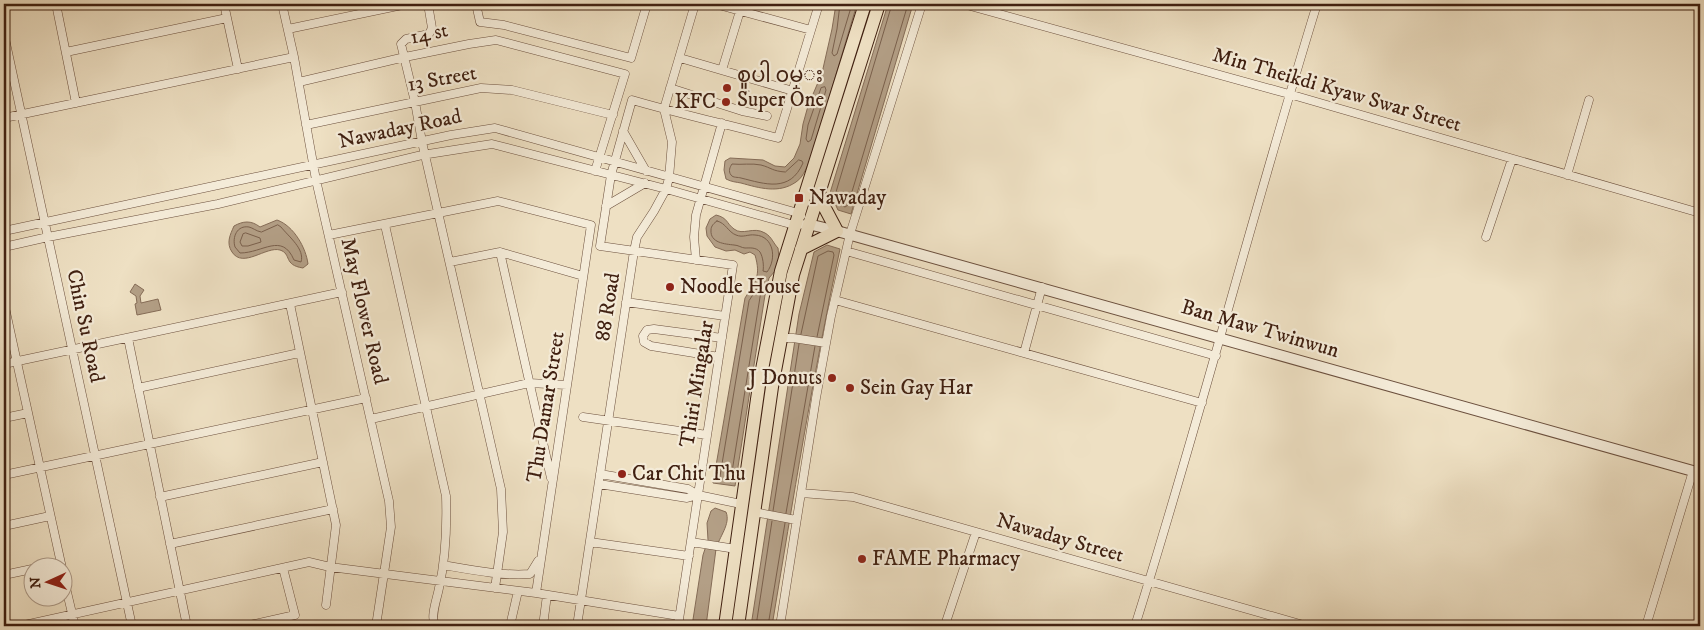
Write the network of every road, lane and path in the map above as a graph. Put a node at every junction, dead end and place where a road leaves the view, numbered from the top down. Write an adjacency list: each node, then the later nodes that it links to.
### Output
1 (56, 4): 21 (street)
2 (224, 4): 17 (street)
3 (282, 4): 18 (street, May Flower Road)
4 (407, 4): 18 (street)
5 (428, 4): 23 (street)
6 (476, 4): 7 (street)
7 (644, 4)
8 (695, 4): 24 (street, 88 Road)
9 (715, 4): 16 (street)
10 (819, 4): 19 (street)
11 (865, 4): 62 (main road)
12 (879, 4): 57 (main road)
13 (922, 4): 68 (street)
14 (963, 4): 30 (street, Min Theikdi Kyaw Swar Street)
15 (1317, 4): 30 (street)
16 (740, 11): 19 (street); 26 (street)
17 (227, 18): 21 (street); 25 (street)
18 (288, 29): 22 (street, May Flower Road)
19 (811, 30): 29 (street)
20 (4, 34): 35 (street, Chin Su Road)
21 (66, 52): 33 (street)
22 (294, 57): 25 (street); 27 (street, May Flower Road)
23 (405, 57): 27 (street, 14 st); 32 (street); 36 (street, 14 st)
24 (680, 58): 26 (street); 28 (street, 88 Road)
25 (238, 69): 33 (street)
26 (722, 70): 29 (street)
27 (299, 82): 40 (street, May Flower Road)
28 (670, 88): 34 (street, 88 Road); 37 (street)
29 (792, 90): 39 (street)
30 (1289, 94): 45 (street, Min Theikdi Kyaw Swar Street); 91 (street)
31 (1590, 100): 51 (street)
32 (415, 102): 36 (street, 13 Street); 40 (street, 13 Street); 42 (street)
33 (76, 103): 35 (street)
34 (664, 110): 39 (street); 41 (street); 52 (street, 88 Road)
35 (21, 114): 38 (street); 63 (street, Chin Su Road)
36 (613, 115): 44 (street)
37 (767, 116)
38 (4, 118)
39 (722, 123): 55 (street)
40 (306, 125): 47 (street, May Flower Road)
41 (623, 131): 46 (street); 49 (street)
42 (422, 142): 43 (street); 44 (street, Nawaday Road); 47 (street, Nawaday Road)
43 (425, 155): 48 (street, Nawaday Road); 53 (street, Nawaday Road); 61 (street)
44 (598, 158): 46 (street, Nawaday Road); 48 (street)
45 (1512, 159): 51 (street, Min Theikdi Kyaw Swar Street); 71 (street)
46 (614, 162): 49 (street, Nawaday Road); 50 (street)
47 (313, 165): 53 (street, May Flower Road); 63 (street, Nawaday Road)
48 (595, 171): 50 (street, Nawaday Road)
49 (646, 171): 52 (street, Nawaday Road)
50 (611, 175): 54 (street, Nawaday Road); 59 (street)
51 (1567, 175): 60 (street, Min Theikdi Kyaw Swar Street)
52 (669, 178): 55 (street, Nawaday Road); 56 (street, 88 Road)
53 (316, 180): 69 (street, May Flower Road); 70 (street, Nawaday Road)
54 (645, 183): 56 (street, Nawaday Road); 59 (street)
55 (703, 187): 58 (street); 62 (street, Nawaday Road)
56 (666, 189): 58 (street, Nawaday Road); 74 (street, 88 Road)
57 (818, 195): 64 (main road); 67 (main road)
58 (700, 198): 62 (street, Nawaday Road); 77 (street)
59 (606, 206): 74 (street)
60 (1700, 213)
61 (439, 214): 65 (street); 78 (street); 79 (street, Thu Damar Street)
62 (796, 219): 64 (street); 64 (street); 128 (main road)
63 (45, 223): 66 (street, Nawaday Road); 70 (street, Chin Su Road)
64 (808, 224): 67 (street, Ban Maw Twinwun); 73 (main road)
65 (385, 225): 69 (street); 106 (street)
66 (4, 231)
67 (837, 231): 68 (street, Ban Maw Twinwun); 73 (main road)
68 (850, 234): 75 (street); 80 (street, Ban Maw Twinwun)
69 (329, 236): 81 (street, May Flower Road)
70 (48, 237): 72 (street, Nawaday Road); 93 (street, Chin Su Road)
71 (1486, 237)
72 (4, 247)
73 (801, 249): 90 (main road)
74 (634, 251): 77 (street); 83 (street, 88 Road)
75 (846, 251): 82 (street); 86 (street)
76 (500, 252): 78 (street); 79 (street); 100 (street)
77 (696, 260): 87 (street, Thiri Mingalar)
78 (450, 262): 103 (street)
79 (583, 276): 101 (street, Thu Damar Street)
80 (1042, 288): 86 (street); 91 (street, Ban Maw Twinwun)
81 (342, 292): 85 (street); 104 (street, May Flower Road)
82 (835, 300): 92 (street); 95 (street)
83 (626, 302): 87 (street); 112 (street, 88 Road)
84 (4, 303): 98 (street)
85 (290, 304): 88 (street); 94 (street)
86 (1037, 305): 95 (street); 96 (street)
87 (725, 316): 89 (street, Thiri Mingalar)
88 (128, 338): 93 (street); 102 (street)
89 (722, 338): 97 (street, Thiri Mingalar); 97 (street)
90 (787, 338): 92 (street); 130 (main road)
91 (1221, 338): 96 (street); 118 (street, Ban Maw Twinwun)
92 (824, 343): 125 (street)
93 (72, 350): 98 (street); 115 (street, Chin Su Road)
94 (299, 353): 102 (street); 107 (street)
95 (1024, 353): 105 (street)
96 (1216, 356): 105 (street)
97 (719, 357): 113 (street, Thiri Mingalar)
98 (17, 362): 99 (street); 108 (street)
99 (4, 364)
100 (529, 383): 101 (street); 103 (street); 121 (street)
101 (567, 385): 121 (street, Thu Damar Street)
102 (138, 388): 114 (street)
103 (480, 395): 106 (street); 147 (street)
104 (366, 398): 107 (street); 111 (street, May Flower Road)
105 (1202, 404): 150 (street)
106 (427, 407): 111 (street); 142 (street)
107 (311, 409): 114 (street); 116 (street)
108 (28, 412): 110 (street); 117 (street)
109 (583, 417): 112 (street)
110 (4, 418)
111 (371, 419): 146 (street, May Flower Road)
112 (608, 420): 113 (street); 120 (street, 88 Road)
113 (707, 435): 126 (street, Thiri Mingalar)
114 (149, 444): 115 (street); 127 (street)
115 (95, 455): 117 (street); 157 (street, Chin Su Road)
116 (323, 462): 127 (street); 129 (street)
117 (40, 467): 119 (street); 131 (street)
118 (1697, 472): 179 (street)
119 (4, 474)
120 (600, 474): 122 (street); 123 (street, 88 Road)
121 (552, 482): 139 (street, Thu Damar Street)
122 (647, 482): 124 (street); 126 (street)
123 (599, 484): 124 (street); 135 (street, 88 Road)
124 (646, 492): 126 (street)
125 (800, 493): 132 (street); 134 (street, Nawaday Street)
126 (698, 495): 128 (street); 136 (street, Thiri Mingalar)
127 (160, 497): 137 (street)
128 (741, 504): 138 (main road)
129 (333, 509): 137 (street); 143 (street)
130 (754, 512): 132 (street); 174 (main road)
131 (50, 516): 133 (street); 141 (street)
132 (794, 519): 175 (street)
133 (4, 526)
134 (976, 532): 150 (street, Nawaday Street); 176 (street)
135 (590, 542): 140 (street); 156 (street, 88 Road)
136 (691, 542): 138 (street); 140 (street, Thiri Mingalar)
137 (170, 544): 152 (street)
138 (736, 549): 173 (main road)
139 (542, 552): 147 (street); 154 (street, Thu Damar Street)
140 (689, 556): 161 (street, Thiri Mingalar)
141 (60, 558)
142 (443, 565): 147 (street); 149 (street)
143 (330, 567): 144 (street); 146 (street); 158 (street)
144 (283, 568): 152 (street); 166 (street)
145 (22, 571): 148 (street)
146 (384, 573): 149 (street); 167 (street, May Flower Road)
147 (497, 574): 151 (street)
148 (4, 575)
149 (441, 581): 151 (street); 168 (street)
150 (1149, 582): 177 (street); 178 (street, Nawaday Street)
151 (495, 588): 153 (street)
152 (179, 591): 157 (street); 165 (street)
153 (518, 591): 154 (street); 169 (street)
154 (536, 593): 155 (street)
155 (548, 595): 156 (street); 170 (street)
156 (581, 600): 161 (street); 171 (street, 88 Road)
157 (127, 603): 160 (street); 164 (street, Chin Su Road)
158 (326, 605)
159 (71, 608): 160 (street)
160 (72, 615): 162 (street); 163 (street)
161 (680, 616): 172 (street, Thiri Mingalar)
162 (20, 626)
163 (75, 626)
164 (132, 626)
165 (187, 626)
166 (245, 626)
167 (376, 626)
168 (439, 626)
169 (510, 626)
170 (543, 626)
171 (577, 626)
172 (678, 626)
173 (725, 626)
174 (738, 626)
175 (780, 626)
176 (948, 626)
177 (1135, 626)
178 (1308, 626)
179 (1646, 626)

